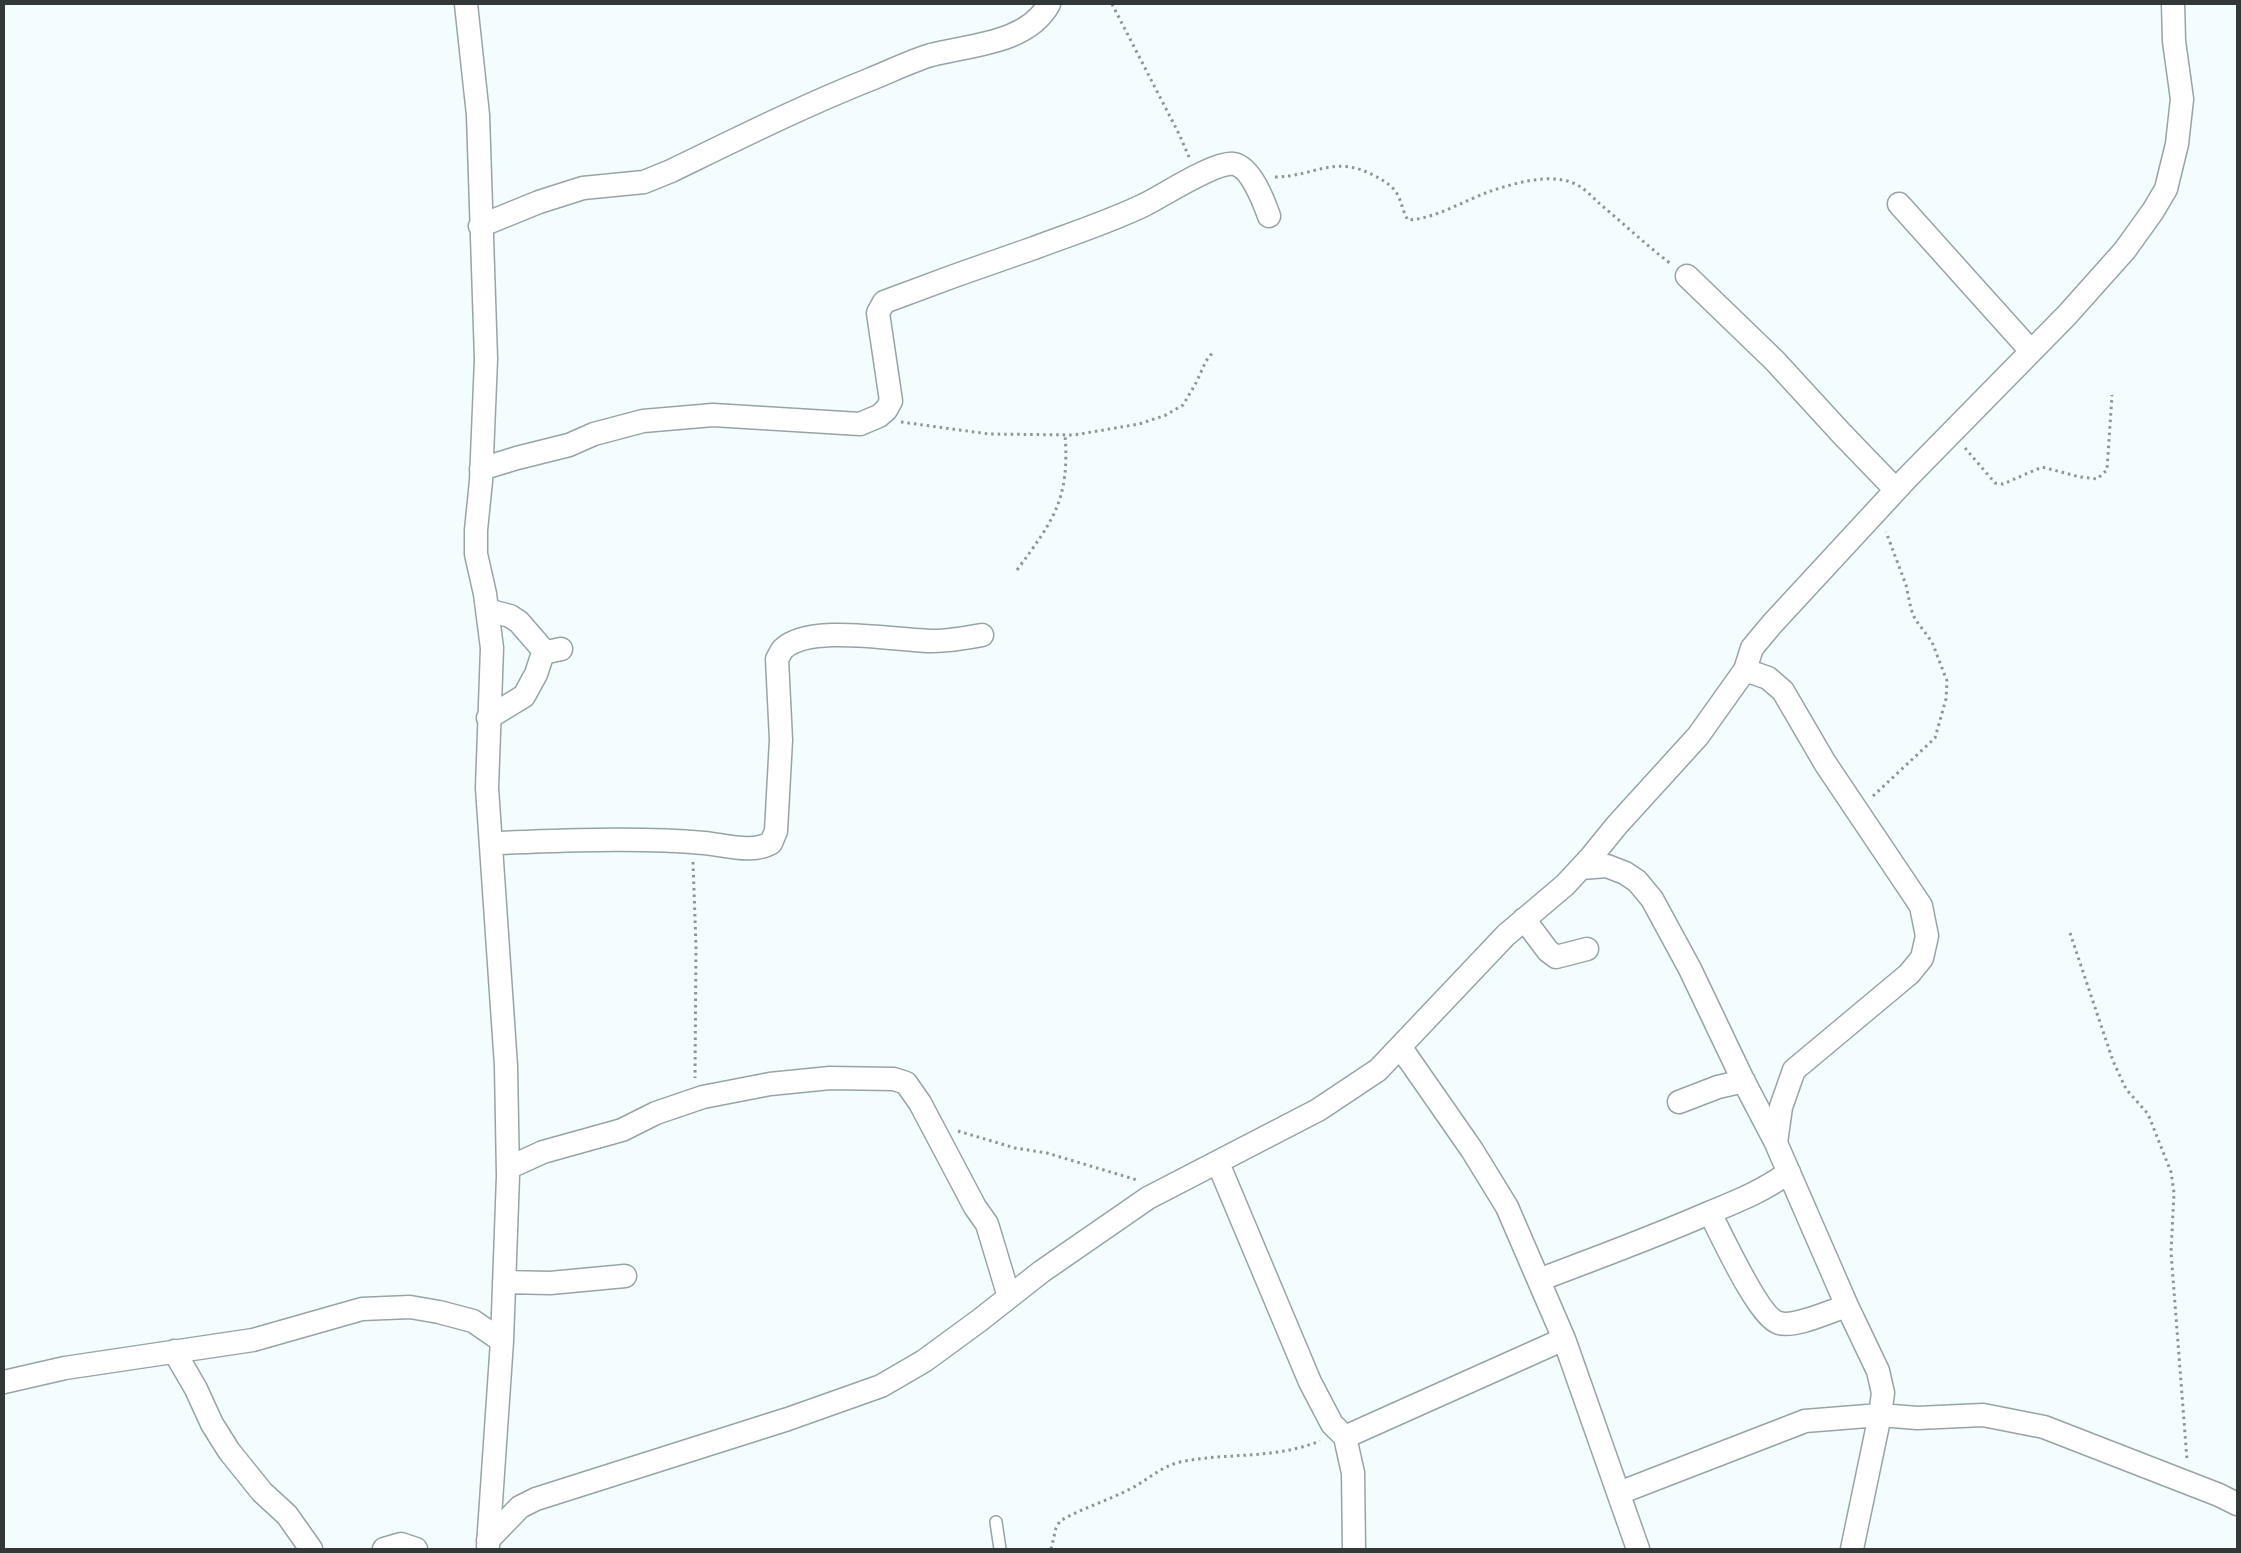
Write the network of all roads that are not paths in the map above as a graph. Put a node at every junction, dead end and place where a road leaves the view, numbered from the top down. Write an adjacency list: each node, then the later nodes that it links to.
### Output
1 (466, 4): 6 (street)
2 (1049, 4): 6 (street)
3 (2173, 4): 8 (street)
4 (1899, 204): 8 (street)
5 (1269, 216): 9 (street)
6 (480, 226): 9 (street)
7 (1687, 276): 10 (street)
8 (2031, 351): 10 (street)
9 (481, 469): 11 (street)
10 (1896, 490): 13 (street)
11 (487, 610): 14 (street); 14 (street)
12 (982, 635): 15 (street)
13 (1745, 670): 16 (street); 22 (street)
14 (488, 718): 15 (street)
15 (491, 843): 24 (street)
16 (1581, 868): 17 (street); 20 (street)
17 (1524, 919): 18 (street); 19 (street)
18 (1587, 949)
19 (1401, 1048): 23 (street); 28 (street)
20 (1744, 1081): 21 (street); 22 (street)
21 (1679, 1102)
22 (1776, 1143): 25 (street)
23 (1218, 1163): 30 (street); 37 (street)
24 (508, 1168): 29 (street); 30 (street)
25 (1789, 1172): 26 (street); 31 (street)
26 (1710, 1213): 28 (street); 31 (street)
27 (625, 1276): 29 (street)
28 (1539, 1280): 32 (street)
29 (504, 1282): 33 (street)
30 (1009, 1297): 41 (street)
31 (1846, 1306): 36 (street)
32 (1564, 1339): 37 (street); 38 (street)
33 (502, 1341): 34 (street); 41 (street)
34 (174, 1352): 35 (street); 42 (street)
35 (4, 1382)
36 (1880, 1415): 38 (street); 39 (street); 48 (street)
37 (1343, 1435): 46 (street)
38 (1619, 1493): 47 (street)
39 (2237, 1504)
40 (996, 1522): 45 (lane)
41 (488, 1544)
42 (312, 1549)
43 (384, 1549): 44 (street)
44 (416, 1549)
45 (1000, 1549)
46 (1354, 1549)
47 (1638, 1549)
48 (1852, 1549)

